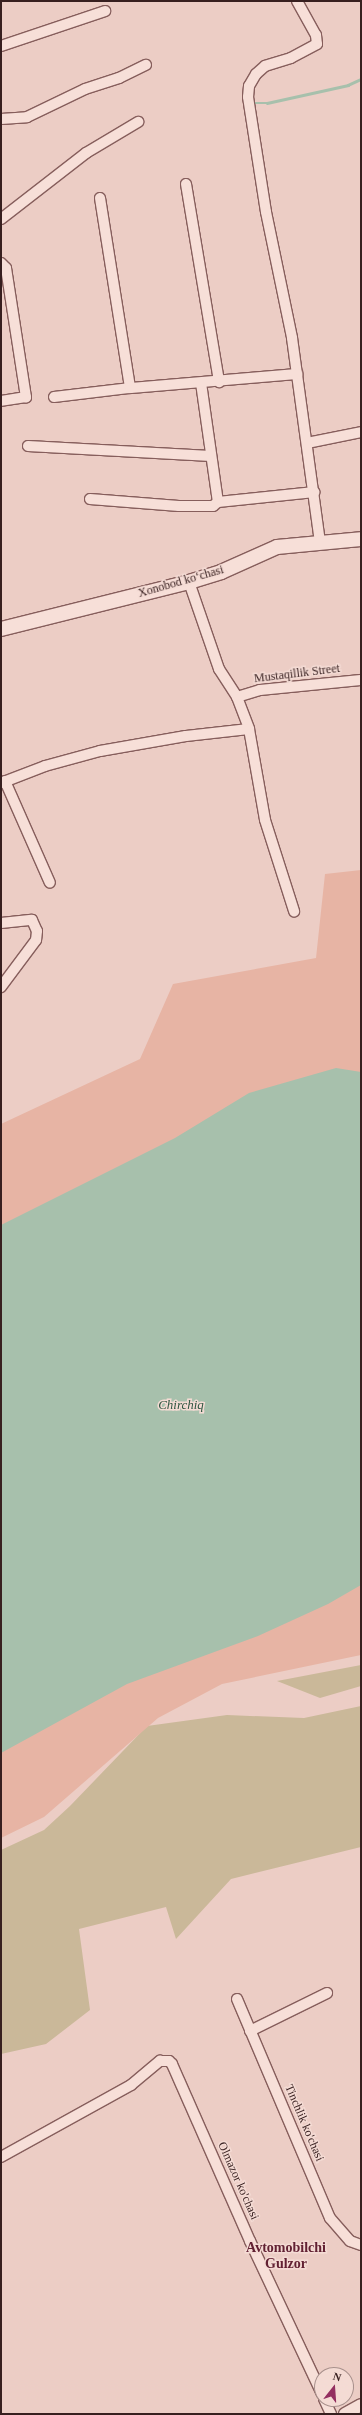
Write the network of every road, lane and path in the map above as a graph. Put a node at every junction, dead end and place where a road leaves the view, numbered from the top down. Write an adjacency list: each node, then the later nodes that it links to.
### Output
1 (297, 1): 11 (street)
2 (105, 12): 3 (street)
3 (1, 46)
4 (146, 64): 5 (street)
5 (1, 119)
6 (138, 122): 9 (street)
7 (186, 184): 12 (street)
8 (100, 198): 14 (street)
9 (1, 219)
10 (1, 263): 16 (street)
11 (297, 374): 12 (street); 18 (street)
12 (219, 382): 13 (street)
13 (201, 383): 14 (street); 20 (street)
14 (130, 388): 15 (street)
15 (54, 397)
16 (1, 401)
17 (361, 432): 18 (street)
18 (306, 443): 21 (street)
19 (28, 446): 20 (street)
20 (211, 456): 23 (street)
21 (314, 492): 23 (street); 25 (street)
22 (90, 499): 23 (street)
23 (218, 502)
24 (361, 539): 25 (main road, Xonobod koʻchasi)
25 (320, 542): 26 (main road, Xonobod koʻchasi)
26 (189, 582): 27 (main road, Xonobod koʻchasi); 29 (street)
27 (1, 629)
28 (361, 680): 29 (street, Mustaqillik Street)
29 (237, 697): 30 (street)
30 (249, 729): 31 (street); 33 (street)
31 (3, 782): 32 (street)
32 (50, 884)
33 (294, 911)
34 (1, 923): 35 (street)
35 (1, 987)
36 (327, 1993): 38 (street)
37 (237, 1999): 38 (street, Tinchlik ko'chasi)
38 (250, 2031): 40 (street, Tinchlik ko'chasi)
39 (1, 2157): 41 (street, Olmazor ko'chasi)
40 (361, 2244)
41 (314, 2377)
42 (361, 2405): 43 (street)
43 (345, 2414)

